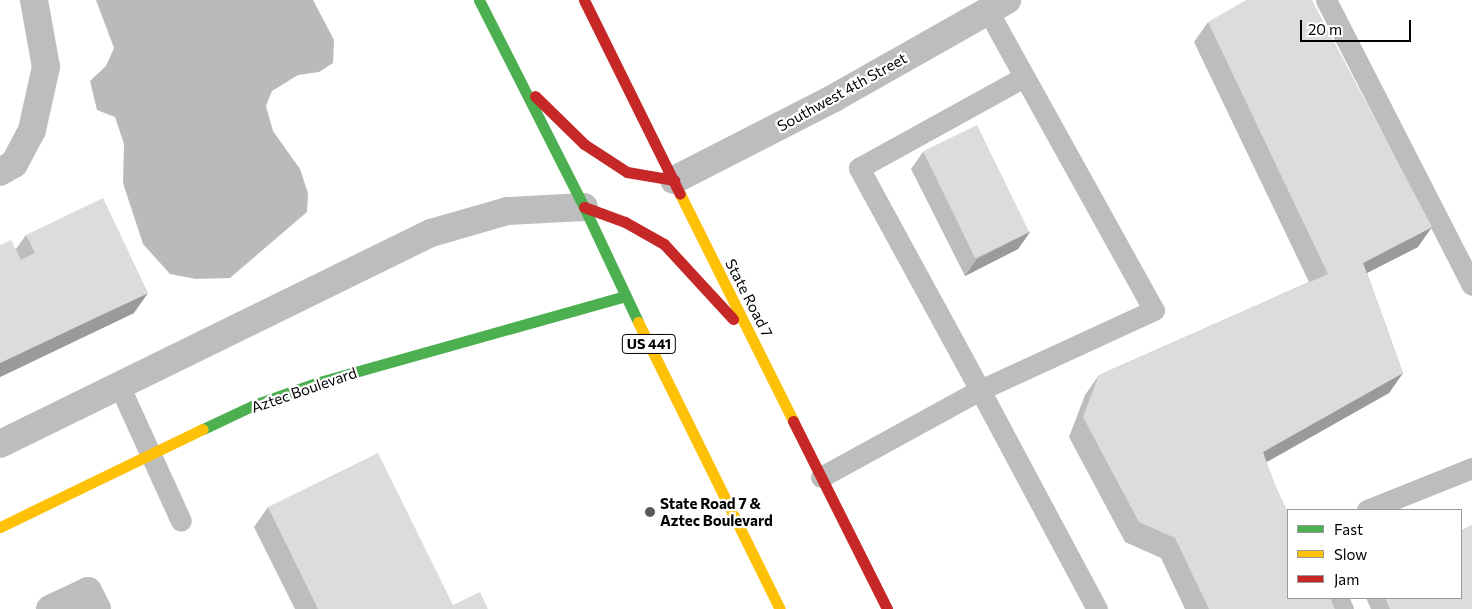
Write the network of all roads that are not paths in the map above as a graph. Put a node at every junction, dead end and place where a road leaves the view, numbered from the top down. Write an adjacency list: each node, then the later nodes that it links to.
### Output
1 (34, 0): 8 (street)
2 (479, 0): 7 (main road, US 441)
3 (584, 0): 9 (main road, State Road 7)
4 (1326, 0): 11 (lane)
5 (998, 5): 6 (lane); 9 (street, Southwest 4th Street)
6 (1024, 77): 15 (lane); 15 (lane)
7 (518, 79): 9 (main road); 10 (main road, US 441)
8 (0, 172)
9 (674, 180): 13 (main road, State Road 7)
10 (584, 207): 12 (main road, US 441); 13 (main road); 14 (street)
11 (1472, 284)
12 (625, 296): 17 (main road, Aztec Boulevard); 25 (main road, US 441)
13 (756, 344): 19 (main road, State Road 7)
14 (119, 386): 16 (street); 17 (lane)
15 (980, 390): 19 (lane); 27 (lane)
16 (0, 444)
17 (151, 455): 21 (lane); 22 (main road, Aztec Boulevard)
18 (1472, 468): 20 (lane)
19 (821, 477): 26 (main road, State Road 7)
20 (1370, 509)
21 (181, 521)
22 (0, 526)
23 (93, 600): 24 (street)
24 (50, 609)
25 (780, 609)
26 (888, 609)
27 (1098, 609)

